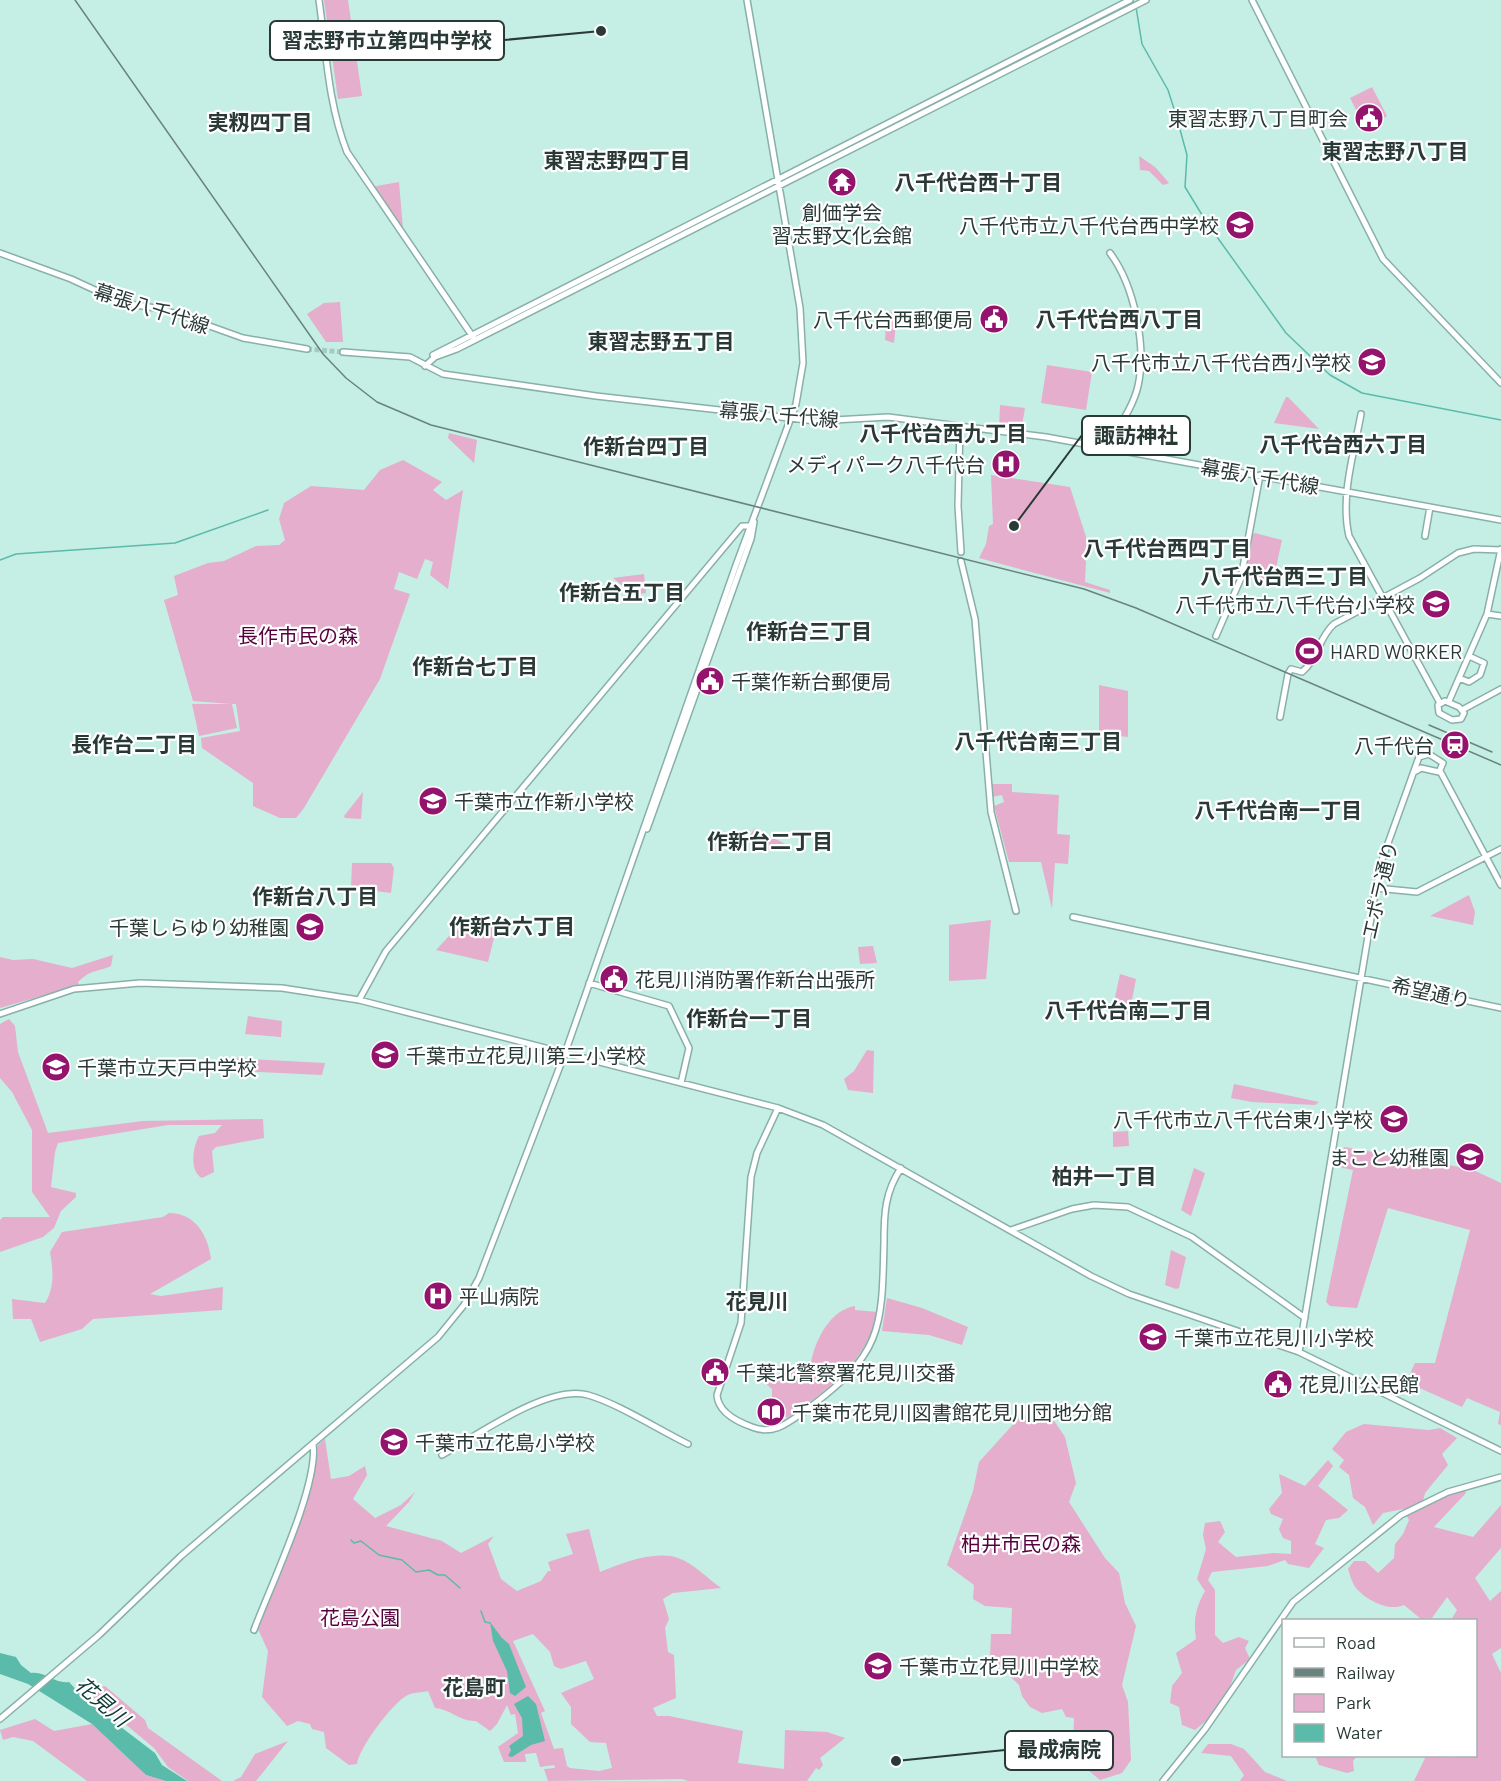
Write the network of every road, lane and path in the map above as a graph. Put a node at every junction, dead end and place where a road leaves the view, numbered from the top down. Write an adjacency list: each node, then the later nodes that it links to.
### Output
1 (319, 0): 9 (street)
2 (747, 0): 6 (street)
3 (1130, 0): 6 (street)
4 (1146, 0): 6 (street)
5 (1252, 0): 13 (street)
6 (778, 183): 9 (street); 15 (street)
7 (1110, 252): 17 (street)
8 (0, 254): 10 (street, 幕張八千代線)
9 (473, 338): 12 (street)
10 (307, 349)
11 (343, 352): 12 (street, 幕張八千代線)
12 (425, 366): 15 (street, 幕張八千代線)
13 (1501, 383)
14 (1362, 414): 19 (street)
15 (791, 418): 16 (street, 幕張八千代線); 22 (street)
16 (960, 426): 17 (street, 幕張八千代線); 25 (street)
17 (1106, 448): 18 (street, 幕張八千代線)
18 (1260, 476): 19 (street, 幕張八千代線); 30 (street)
19 (1347, 492): 20 (street, 幕張八千代線); 27 (street)
20 (1430, 507): 21 (street, 幕張八千代線); 23 (street)
21 (1501, 520)
22 (752, 524): 49 (street); 50 (street)
23 (1425, 536)
24 (1501, 550): 27 (street); 28 (street)
25 (961, 552)
26 (961, 561): 46 (street)
27 (1382, 598): 35 (street); 37 (street)
28 (1486, 614): 29 (street); 31 (street)
29 (1501, 616)
30 (1216, 636)
31 (1469, 656): 32 (street); 32 (street)
32 (1459, 678): 34 (street)
33 (1501, 689): 36 (street)
34 (1449, 701): 35 (street); 36 (street)
35 (1440, 703): 36 (street)
36 (1462, 710)
37 (1280, 717)
38 (1419, 757): 39 (street); 40 (street, エポラ通り); 41 (street)
39 (1428, 769): 40 (street); 41 (street)
40 (1416, 771): 45 (street, エポラ通り)
41 (1440, 771): 43 (street)
42 (1501, 849): 43 (street)
43 (1486, 857): 44 (street); 45 (street)
44 (1500, 884)
45 (1376, 888): 48 (street, エポラ通り)
46 (1016, 910)
47 (1073, 917): 48 (street, 希望通り)
48 (1360, 977): 51 (street, 希望通り); 58 (street, エポラ通り)
49 (589, 983): 53 (street); 54 (street)
50 (359, 1000): 52 (street); 53 (street)
51 (1501, 1008)
52 (0, 1014)
53 (565, 1053): 54 (street); 60 (street)
54 (681, 1083): 55 (street)
55 (778, 1108): 56 (street); 56 (street)
56 (901, 1168): 57 (street)
57 (1011, 1230): 58 (street); 59 (street)
58 (1305, 1318): 59 (street, エポラ通り)
59 (1299, 1352): 62 (street)
60 (313, 1444): 65 (street); 66 (street)
61 (688, 1444): 63 (street)
62 (1501, 1451)
63 (442, 1455)
64 (1501, 1477): 67 (street)
65 (254, 1630)
66 (0, 1719)
67 (1163, 1781)

